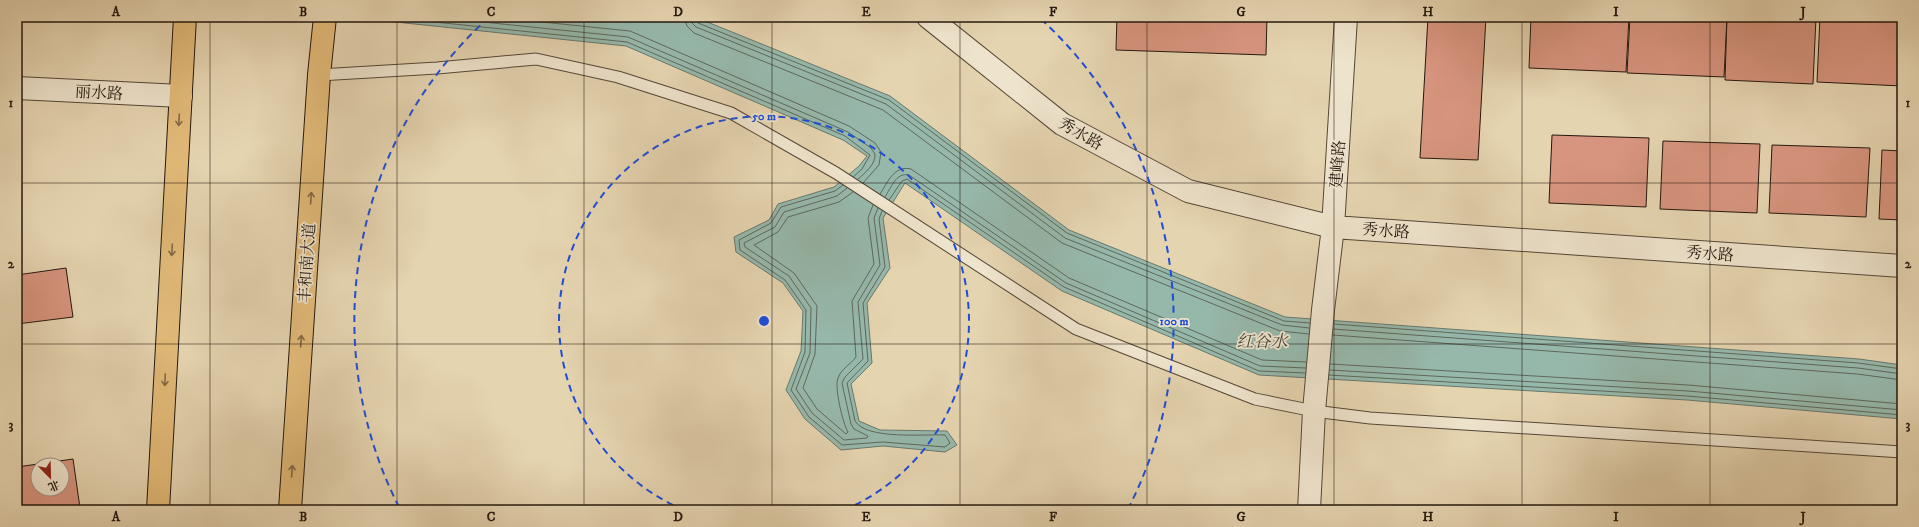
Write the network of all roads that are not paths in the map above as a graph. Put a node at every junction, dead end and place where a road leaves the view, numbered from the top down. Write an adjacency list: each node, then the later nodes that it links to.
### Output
1 (185, 17): 7 (main road)
2 (325, 17): 5 (main road, 丰和南大道)
3 (928, 17): 8 (street, 秀水路)
4 (1346, 17): 8 (street, 建峰路)
5 (319, 75): 10 (lane); 15 (main road, 丰和南大道, one-way to 5)
6 (17, 88): 7 (street, 丽水路)
7 (180, 96): 11 (main road, one-way to 11)
8 (1333, 227): 9 (street, 秀水路); 10 (street, 建峰路)
9 (1902, 266)
10 (1314, 412): 12 (lane); 16 (street)
11 (162, 429): 13 (main road); 14 (main road)
12 (1902, 452)
13 (158, 510)
14 (174, 510)
15 (290, 510)
16 (1309, 510)

